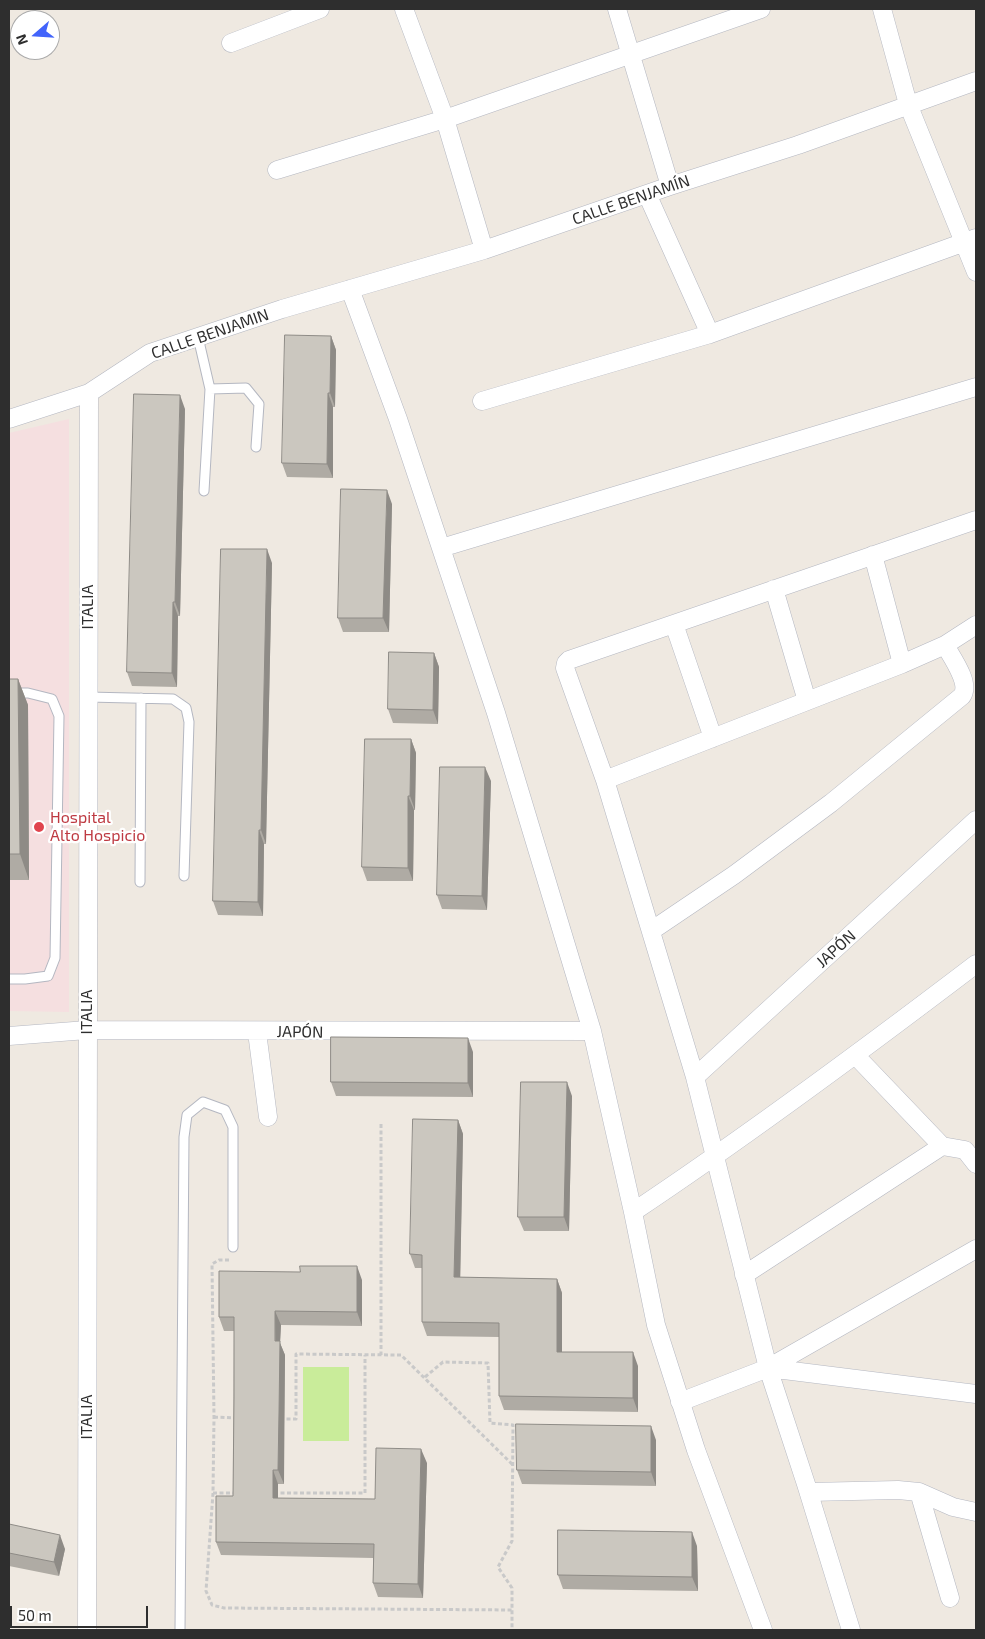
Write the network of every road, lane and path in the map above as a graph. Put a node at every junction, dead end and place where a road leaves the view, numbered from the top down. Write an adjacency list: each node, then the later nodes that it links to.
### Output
1 (320, 9): 6 (street)
2 (404, 9): 10 (street)
3 (618, 9): 7 (street)
4 (761, 9): 7 (street)
5 (882, 9): 9 (street)
6 (231, 43)
7 (630, 55): 10 (street); 12 (street)
8 (976, 81): 9 (street, CALLE BENJAMÍN)
9 (908, 104): 12 (street, CALLE BENJAMÍN); 14 (street)
10 (445, 119): 11 (street); 15 (street)
11 (277, 170)
12 (670, 186): 13 (street, CALLE BENJAMÍN)
13 (647, 194): 15 (street, CALLE BENJAMÍN); 19 (street)
14 (970, 240): 16 (street); 19 (street)
15 (484, 250): 17 (street, CALLE BENJAMÍN)
16 (976, 272)
17 (350, 289): 18 (street, CALLE BENJAMÍN); 29 (street)
18 (282, 309): 20 (street, CALLE BENJAMIN)
19 (710, 334): 24 (street)
20 (198, 337): 22 (lane); 23 (street, CALLE BENJAMIN)
21 (976, 386): 29 (street)
22 (210, 389): 26 (lane); 27 (lane)
23 (89, 393): 25 (street, CALLE BENJAMIN); 37 (street, ITALIA)
24 (482, 401)
25 (9, 419)
26 (256, 446)
27 (204, 491)
28 (976, 520): 30 (street)
29 (441, 548): 50 (street)
30 (873, 555): 31 (street); 35 (street)
31 (774, 589): 32 (street); 39 (street)
32 (674, 624): 40 (street); 41 (street)
33 (976, 625): 34 (street)
34 (945, 645): 35 (street); 45 (street)
35 (902, 664): 39 (street)
36 (9, 693): 47 (lane)
37 (88, 697): 38 (lane); 48 (street, ITALIA)
38 (141, 698): 43 (lane); 44 (lane)
39 (807, 700): 40 (street)
40 (713, 738): 41 (street)
41 (605, 780): 45 (street)
42 (976, 820): 53 (street, JAPÓN)
43 (184, 876)
44 (140, 882)
45 (651, 931): 53 (street)
46 (976, 964): 52 (street)
47 (9, 979)
48 (87, 1030): 49 (street, JAPÓN); 51 (street, JAPÓN); 83 (street, ITALIA)
49 (256, 1032): 50 (street, JAPÓN); 54 (street)
50 (592, 1032): 60 (street)
51 (9, 1036)
52 (856, 1056): 57 (street); 58 (street)
53 (695, 1077): 58 (street)
54 (268, 1117)
55 (381, 1124): 65 (path)
56 (971, 1145): 57 (street); 59 (street)
57 (942, 1146): 63 (street)
58 (715, 1157): 60 (street); 63 (street)
59 (976, 1164)
60 (632, 1212): 69 (street)
61 (233, 1248): 70 (path); 84 (lane)
62 (976, 1249): 66 (street)
63 (744, 1275): 66 (street)
64 (365, 1355): 65 (path); 72 (path); 78 (path)
65 (381, 1355): 67 (path)
66 (768, 1368): 68 (street); 69 (street); 74 (street)
67 (425, 1377): 73 (path); 73 (path)
68 (976, 1394)
69 (680, 1402): 86 (street)
70 (214, 1417): 71 (path); 76 (path)
71 (242, 1418)
72 (278, 1418)
73 (513, 1465): 81 (path)
74 (809, 1492): 75 (street); 82 (street)
75 (919, 1492): 79 (street); 80 (street)
76 (213, 1493): 77 (path); 81 (path)
77 (242, 1493)
78 (270, 1493)
79 (976, 1512)
80 (950, 1598)
81 (512, 1610): 85 (path)
82 (848, 1628)
83 (87, 1630)
84 (180, 1630)
85 (512, 1630)
86 (763, 1630)

